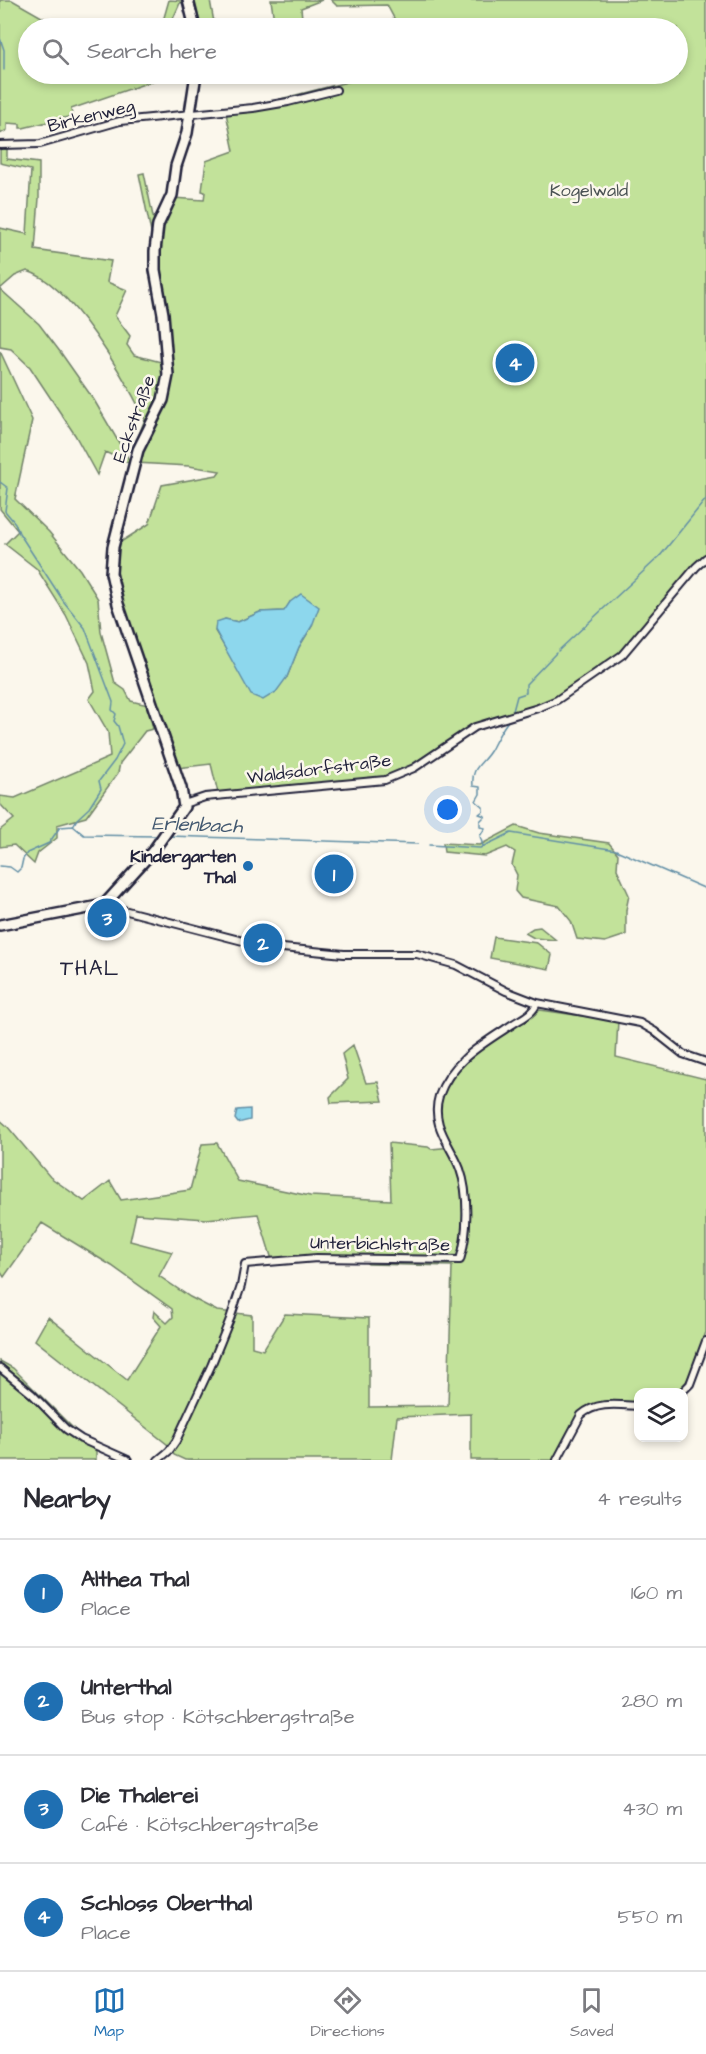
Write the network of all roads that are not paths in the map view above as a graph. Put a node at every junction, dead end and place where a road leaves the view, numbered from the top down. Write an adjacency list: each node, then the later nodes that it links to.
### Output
1 (188, 0): 2 (street)
2 (192, 18)
3 (194, 84): 5 (street, Eckstraße)
4 (336, 90): 5 (street, Birkenweg)
5 (189, 115): 6 (street, Birkenweg); 8 (street, Eckstraße)
6 (0, 146)
7 (706, 558): 8 (street, Waldsdorfstraße)
8 (184, 804): 9 (street)
9 (104, 905): 10 (street); 11 (street)
10 (0, 925)
11 (537, 1004): 12 (street); 18 (street, Unterbichlstraße)
12 (706, 1062)
13 (706, 1341): 15 (street)
14 (0, 1368): 17 (street)
15 (686, 1388)
16 (634, 1406): 19 (street)
17 (128, 1460)
18 (158, 1460)
19 (557, 1460)

